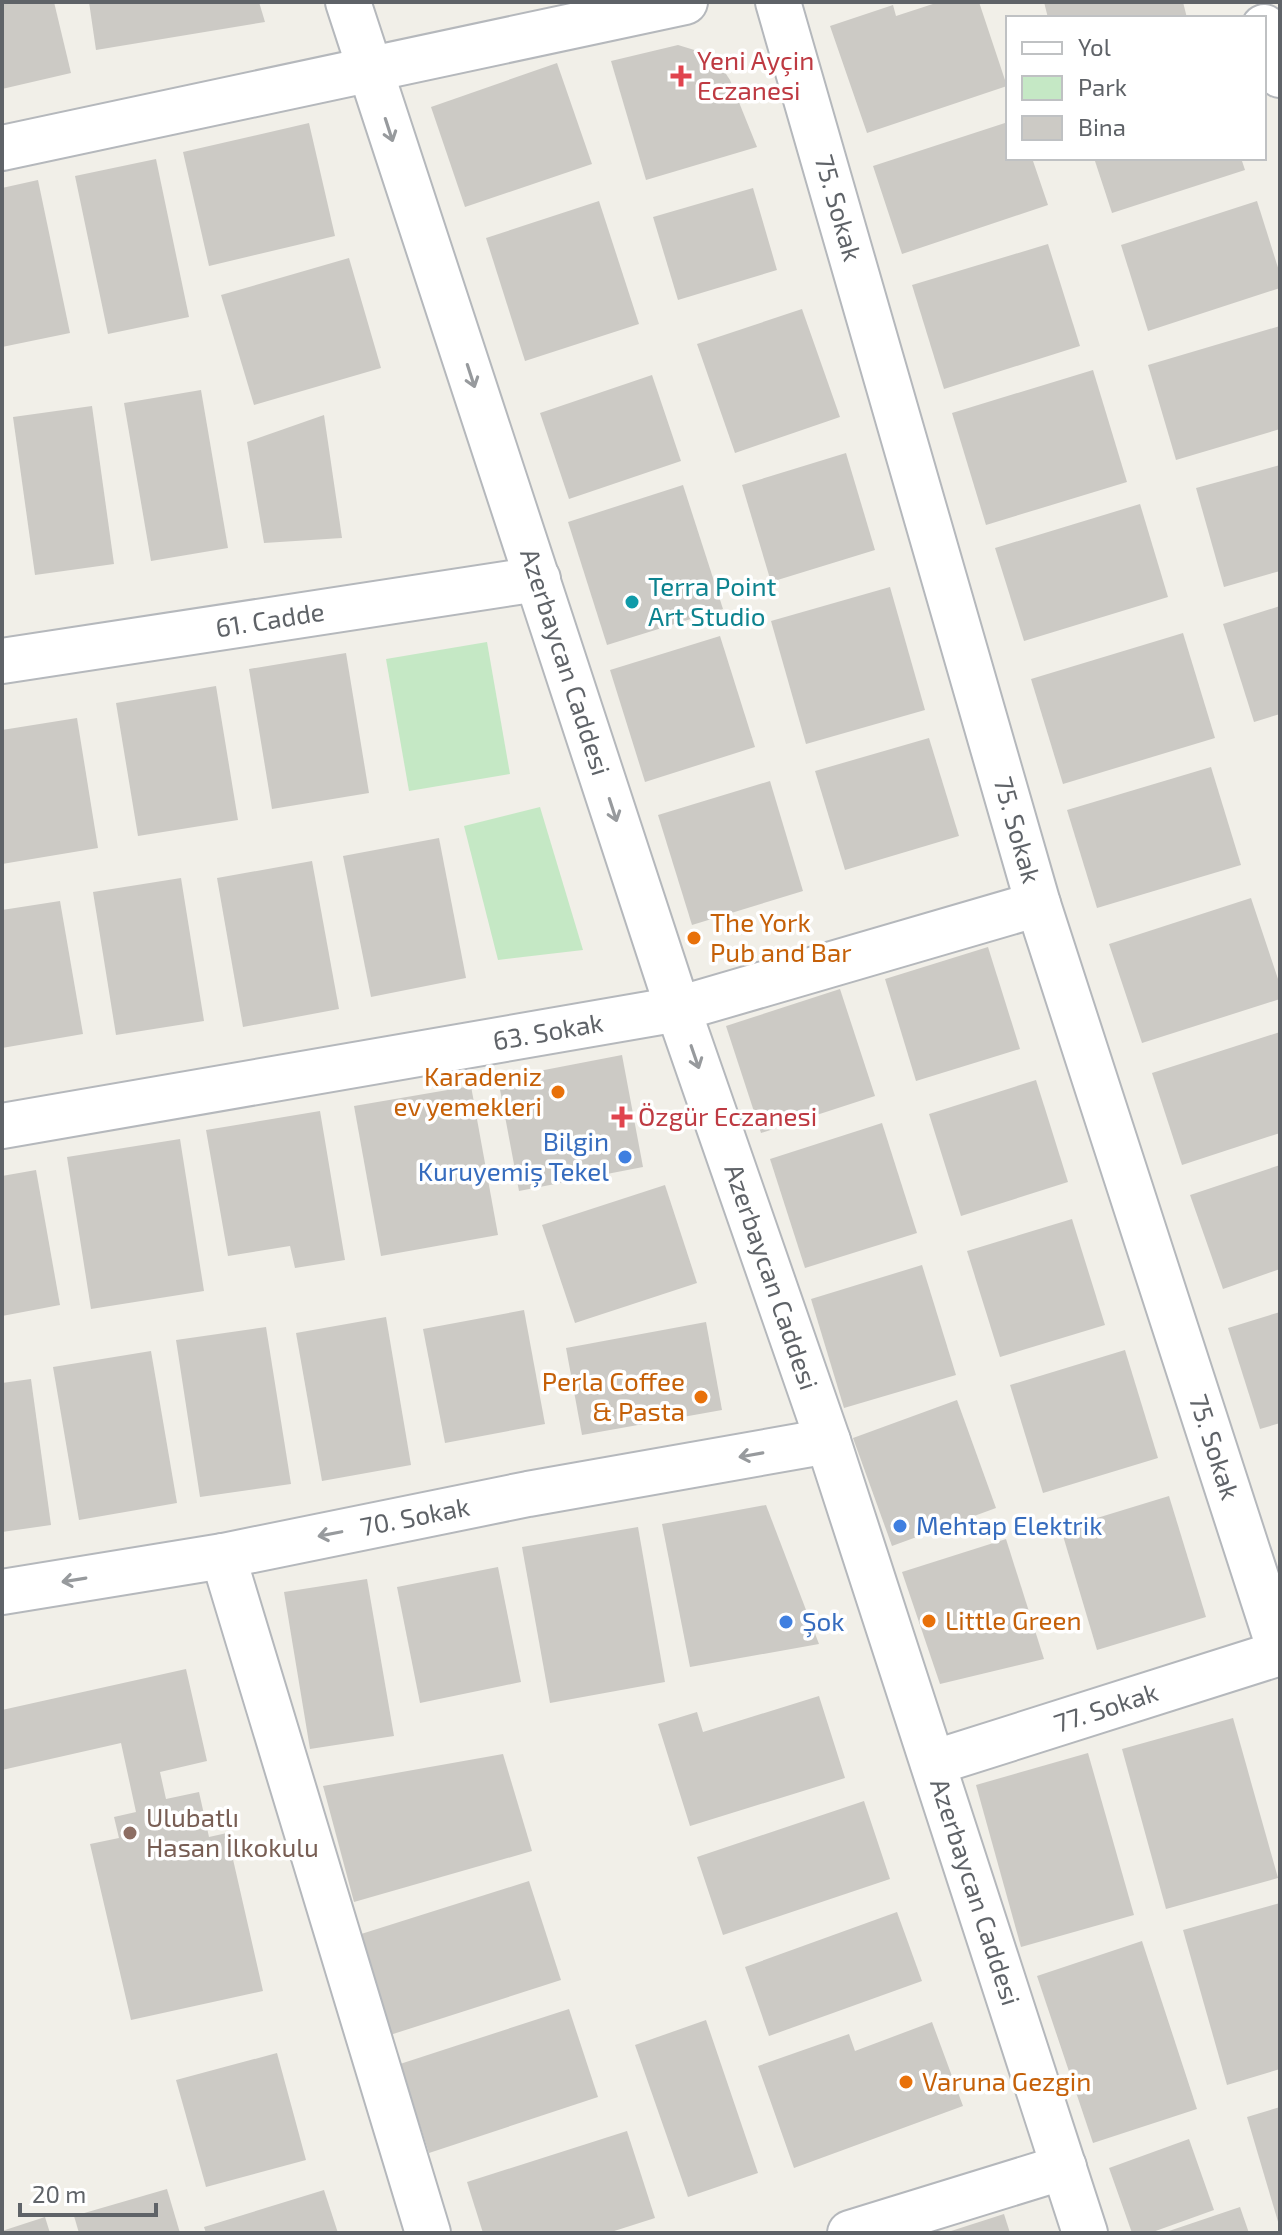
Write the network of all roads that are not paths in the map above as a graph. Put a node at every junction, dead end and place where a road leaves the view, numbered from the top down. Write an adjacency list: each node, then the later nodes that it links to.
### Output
1 (348, 2): 5 (street, Azerbaycan Caddesi)
2 (685, 2): 5 (street)
3 (778, 2): 10 (street, 75. Sokak)
4 (1266, 33): 6 (street)
5 (368, 69): 7 (street); 8 (street, Azerbaycan Caddesi, one-way to 8)
6 (1280, 75)
7 (2, 148)
8 (538, 579): 9 (street, 61. Cadde); 11 (street, Azerbaycan Caddesi, one-way to 11)
9 (2, 661)
10 (1038, 904): 11 (street, 63. Sokak); 16 (street, 75. Sokak)
11 (678, 1009): 12 (street, 63. Sokak); 13 (street, Azerbaycan Caddesi, one-way to 13)
12 (2, 1126)
13 (828, 1441): 14 (street, 70. Sokak, one-way to 14); 17 (street, Azerbaycan Caddesi)
14 (223, 1556): 15 (street, 70. Sokak, one-way to 15); 19 (street)
15 (2, 1592)
16 (1280, 1652): 17 (street, 77. Sokak)
17 (933, 1763): 18 (street, Azerbaycan Caddesi)
18 (1064, 2167): 20 (street); 21 (street, Azerbaycan Caddesi)
19 (428, 2233)
20 (850, 2233)
21 (1085, 2233)

